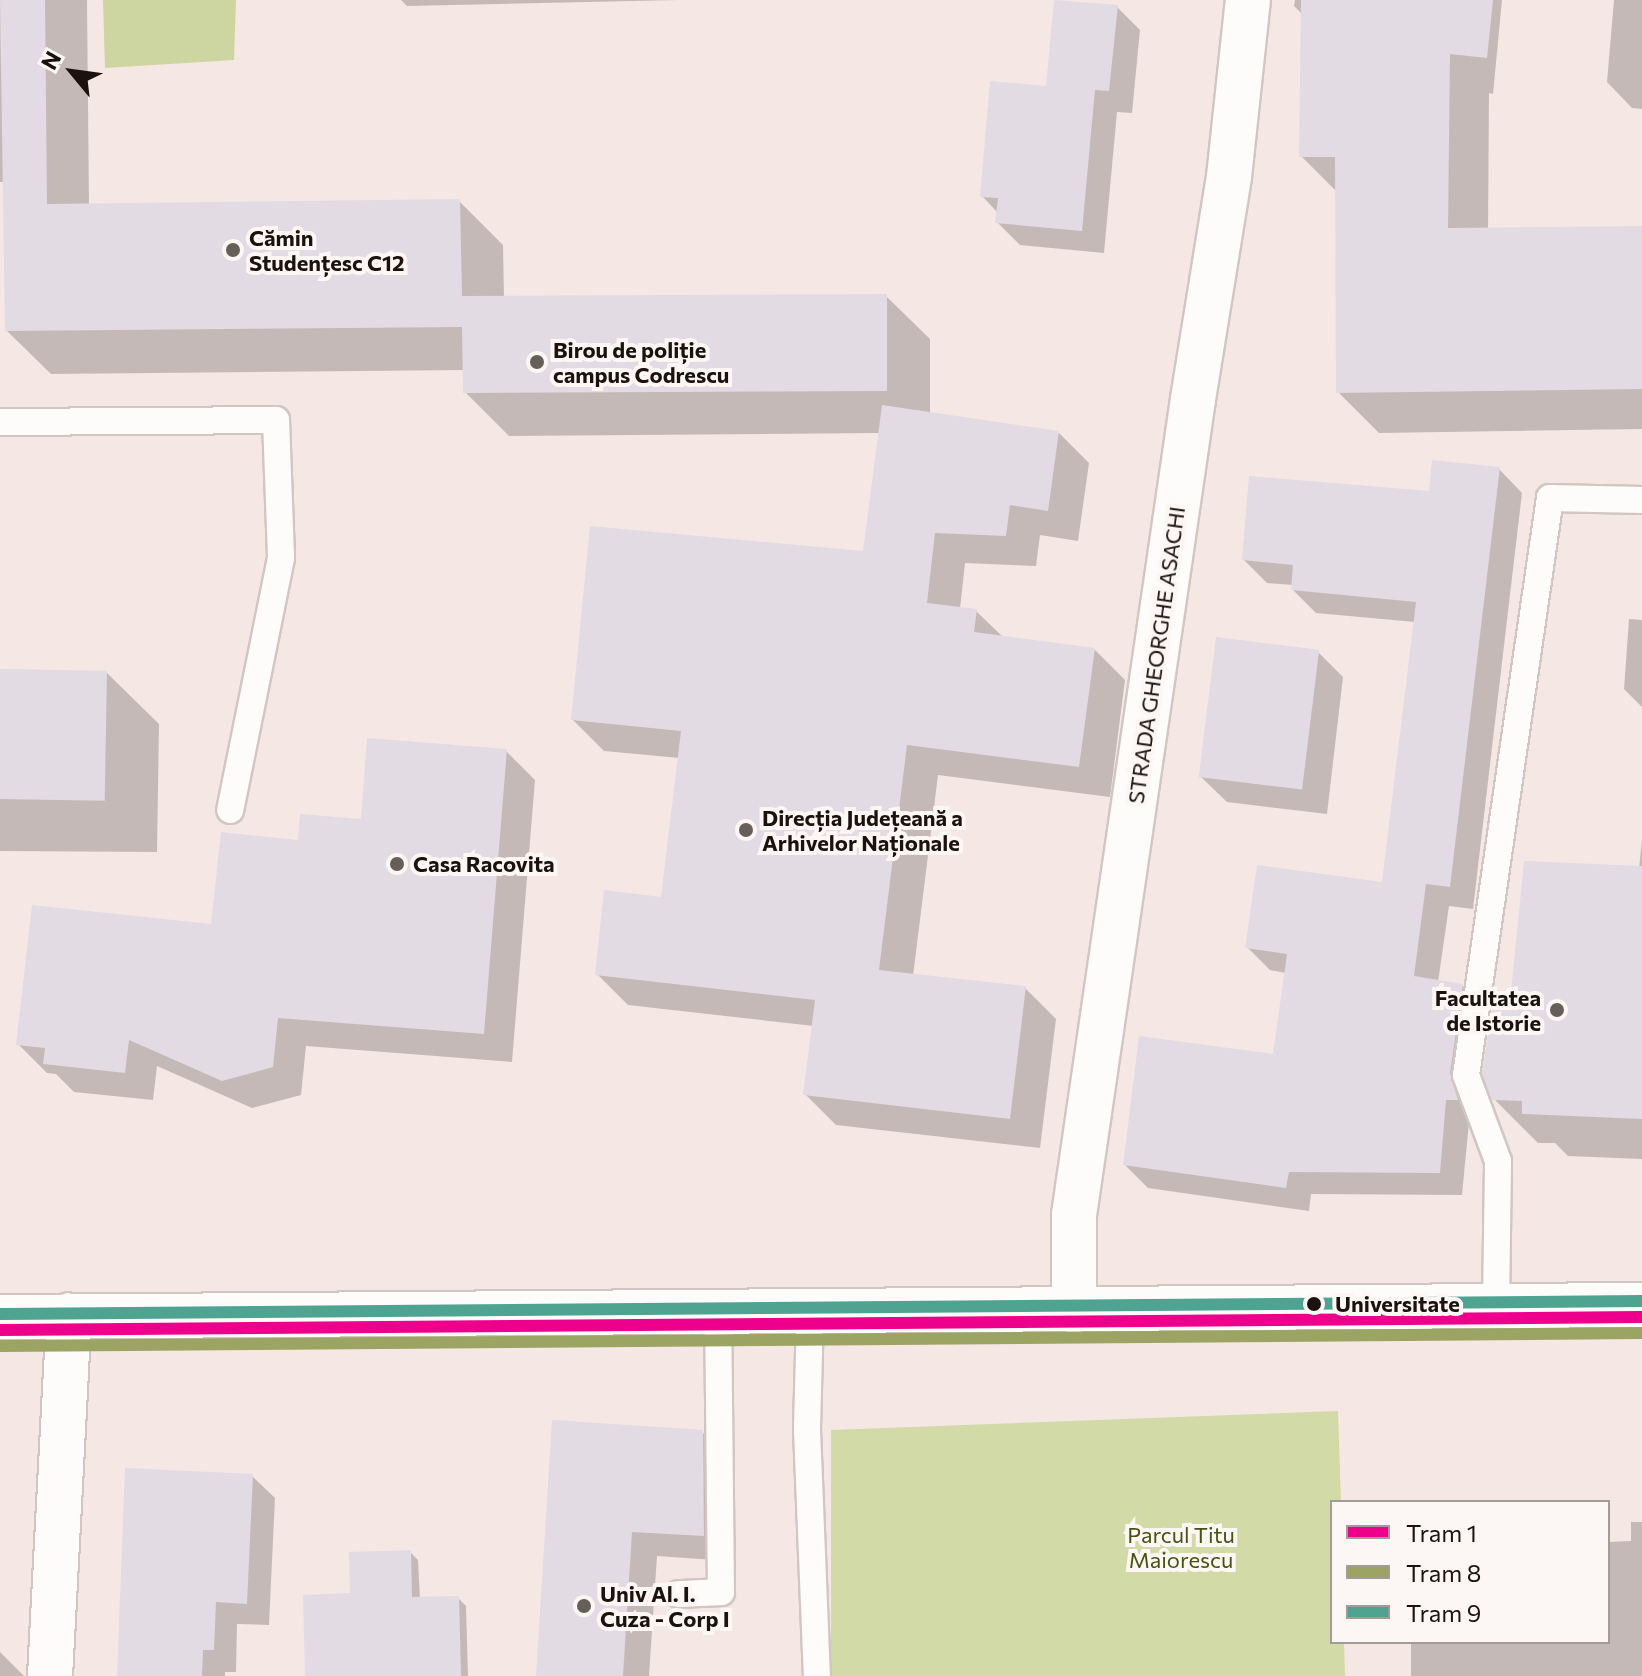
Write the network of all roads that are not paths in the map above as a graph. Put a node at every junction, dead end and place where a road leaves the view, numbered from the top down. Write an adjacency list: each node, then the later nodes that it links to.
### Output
1 (1248, 0): 7 (main road, STRADA GHEORGHE ASACHI)
2 (0, 422): 4 (lane)
3 (1642, 500): 6 (lane)
4 (230, 810)
5 (1642, 1305): 6 (main road)
6 (1496, 1306): 7 (main road)
7 (1074, 1311): 9 (main road)
8 (718, 1314): 9 (main road); 10 (main road); 12 (lane)
9 (810, 1314): 14 (lane)
10 (69, 1316): 11 (main road); 13 (main road)
11 (0, 1317)
12 (679, 1594)
13 (50, 1676)
14 (817, 1676)

